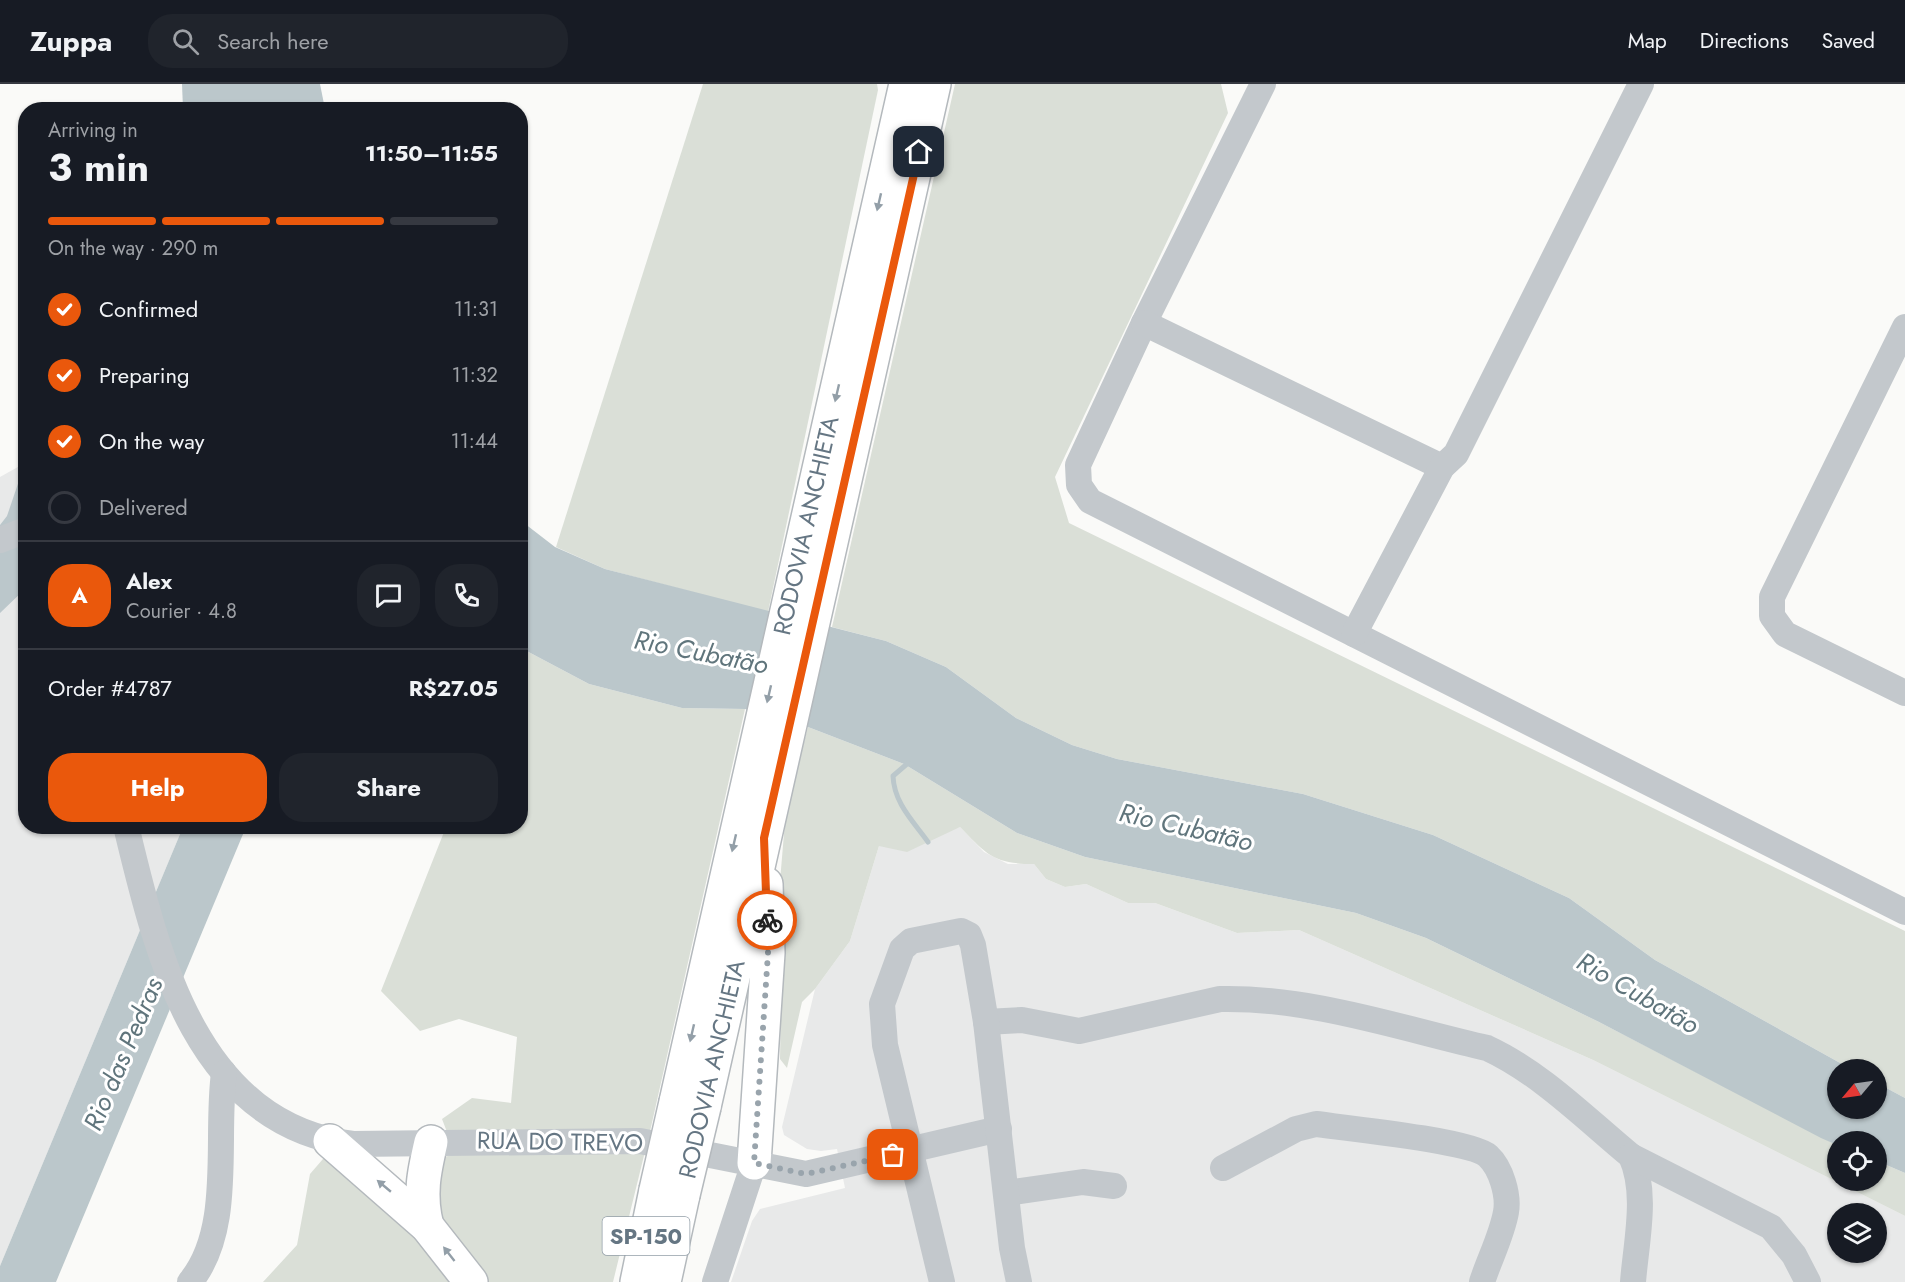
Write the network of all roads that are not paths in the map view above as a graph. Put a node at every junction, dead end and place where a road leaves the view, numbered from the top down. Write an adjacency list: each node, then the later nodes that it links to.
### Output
1 (887, 84): 6 (street)
2 (906, 84): 6 (highway, RODOVIA ANCHIETA / SP-150)
3 (934, 84): 12 (highway, RODOVIA ANCHIETA / SP-150)
4 (1263, 84): 7 (street)
5 (1641, 84): 9 (street)
6 (893, 138): 12 (highway, RODOVIA ANCHIETA / SP-150, one-way to 12)
7 (1144, 323): 9 (street); 13 (street)
8 (1905, 327): 14 (street)
9 (1442, 467): 13 (street)
10 (18, 533): 11 (street)
11 (0, 540)
12 (804, 599): 15 (highway, RODOVIA ANCHIETA / SP-150)
13 (1354, 634): 18 (street)
14 (1905, 693)
15 (761, 788): 17 (highway, RODOVIA ANCHIETA / SP-150); 21 (highway, RODOVIA ANCHIETA / SP-150, one-way to 21)
16 (128, 834): 20 (street, RUA DO TREVO)
17 (764, 838): 21 (highway, RODOVIA ANCHIETA / SP-150); 27 (highway)
18 (1905, 912)
19 (986, 1022): 22 (street); 25 (street); 26 (street)
20 (224, 1073): 23 (street, RUA DO TREVO); 33 (street)
21 (690, 1105): 30 (highway, RODOVIA ANCHIETA / SP-150, bridge)
22 (999, 1129): 25 (street, RUA DO TREVO); 31 (street)
23 (330, 1141): 24 (street, RUA DO TREVO); 32 (highway, one-way to 23)
24 (431, 1142): 27 (street, RUA DO TREVO); 32 (highway)
25 (911, 1151): 27 (street, RUA DO TREVO); 38 (street)
26 (1631, 1156): 41 (street); 42 (street)
27 (754, 1163): 37 (street)
28 (1224, 1168): 40 (street)
29 (1114, 1186): 31 (street)
30 (669, 1193): 35 (highway, RODOVIA ANCHIETA / SP-150); 36 (highway, RODOVIA ANCHIETA / SP-150)
31 (1007, 1193): 39 (street)
32 (427, 1226): 34 (highway, one-way to 32)
33 (190, 1282)
34 (471, 1282)
35 (637, 1282)
36 (664, 1282)
37 (716, 1282)
38 (942, 1282)
39 (1019, 1282)
40 (1482, 1282)
41 (1633, 1282)
42 (1808, 1282)

